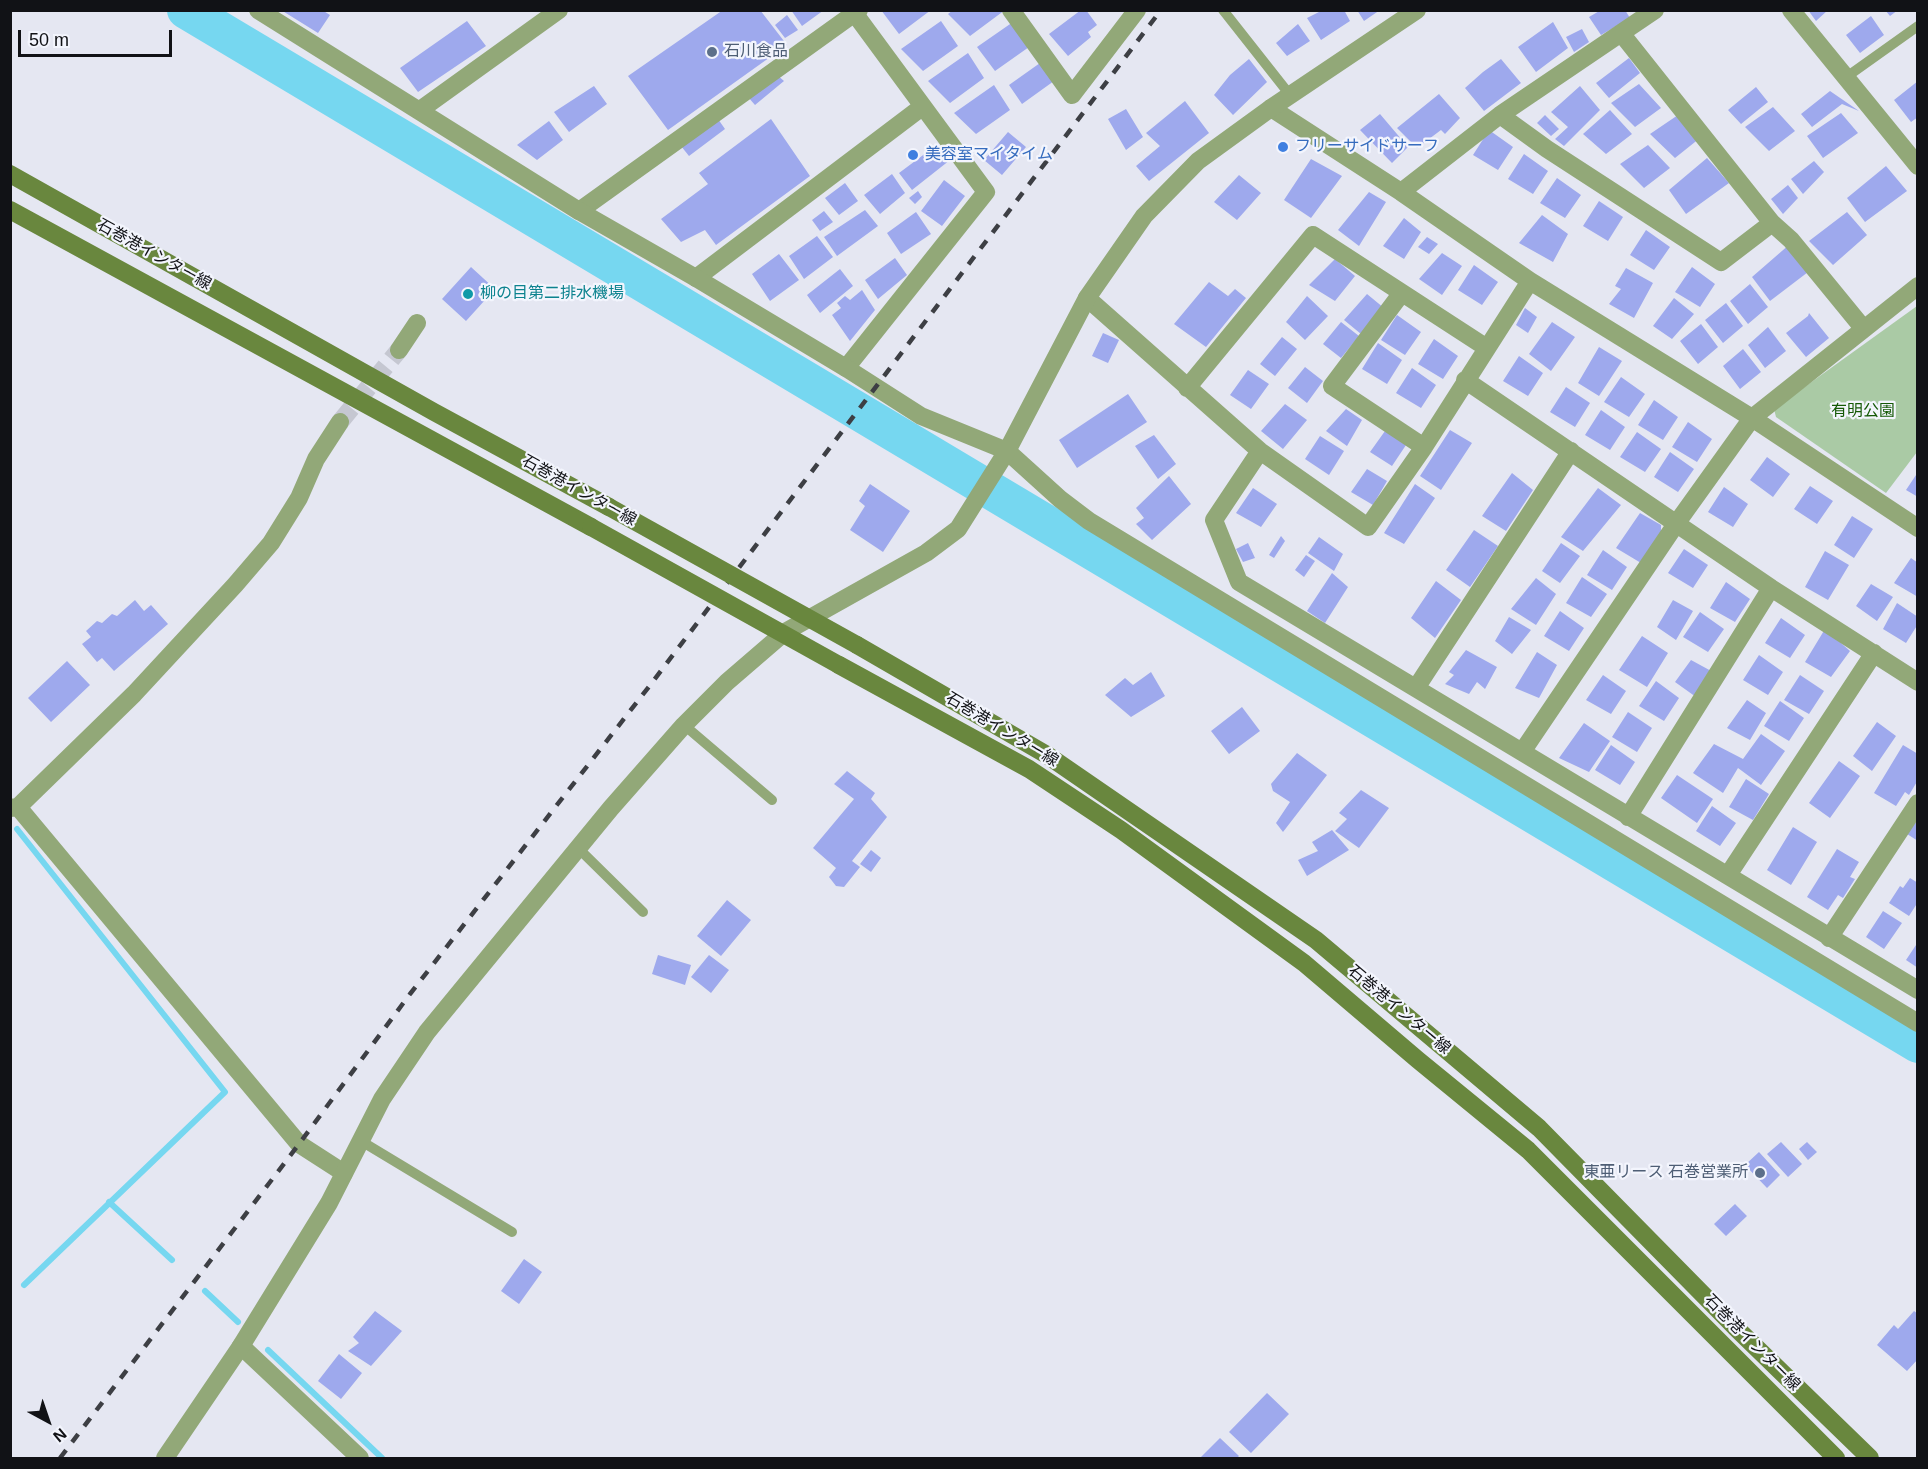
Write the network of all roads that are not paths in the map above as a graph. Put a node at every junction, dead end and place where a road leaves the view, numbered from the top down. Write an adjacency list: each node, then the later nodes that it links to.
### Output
1 (258, 10): 16 (street)
2 (559, 10): 16 (street)
3 (1011, 10): 4 (street)
4 (1137, 10)
5 (1223, 10): 13 (lane)
6 (1417, 10): 13 (street)
7 (1791, 10): 12 (street)
8 (857, 12): 14 (street); 22 (street)
9 (1643, 14): 11 (street)
10 (1917, 26): 12 (lane)
11 (1622, 33): 17 (street); 23 (street)
12 (1845, 78): 18 (street)
13 (1290, 95): 15 (street)
14 (922, 107): 24 (street); 33 (street)
15 (1271, 108): 20 (street); 28 (street)
16 (420, 110): 22 (street)
17 (1500, 115): 20 (street); 23 (street)
18 (1917, 166)
19 (10, 174): 67 (main road, 石巻港インター線, bridge)
20 (1401, 192): 25 (street)
21 (10, 210): 66 (main road, 石巻港インター線, bridge)
22 (579, 211): 24 (street)
23 (1772, 223): 30 (street)
24 (696, 278): 33 (street)
25 (1530, 281): 31 (street); 36 (street)
26 (1917, 286): 30 (street)
27 (1401, 294): 31 (street); 35 (street); 38 (street)
28 (1087, 298): 35 (street); 41 (street)
29 (417, 323): 32 (street)
30 (1863, 328): 36 (street)
31 (1487, 348): 34 (street)
32 (399, 350)
33 (846, 368): 41 (street)
34 (1465, 380): 38 (street); 40 (street)
35 (1187, 388): 39 (street)
36 (1752, 418): 42 (street); 43 (street)
37 (340, 422): 52 (street)
38 (1424, 447): 39 (street)
39 (1260, 451): 47 (street)
40 (1571, 451): 42 (street); 47 (street)
41 (1003, 458): 48 (street); 59 (street)
42 (1676, 524): 44 (street); 49 (street)
43 (1917, 528)
44 (1771, 588): 45 (street); 53 (street)
45 (1874, 653): 46 (street); 55 (street)
46 (1917, 682)
47 (1416, 688): 49 (street)
48 (684, 725): 50 (lane); 54 (street)
49 (1522, 752): 53 (street)
50 (772, 800)
51 (1917, 803): 57 (street)
52 (14, 808): 61 (street)
53 (1628, 817): 55 (street)
54 (578, 848): 56 (lane); 60 (street)
55 (1728, 875): 57 (street)
56 (643, 912)
57 (1829, 938): 58 (street)
58 (1917, 990)
59 (1917, 1023)
60 (361, 1141): 61 (street); 62 (lane)
61 (344, 1173): 63 (street)
62 (512, 1232)
63 (241, 1346): 64 (street); 65 (street)
64 (165, 1458)
65 (360, 1458)
66 (1836, 1458)
67 (1870, 1458)

